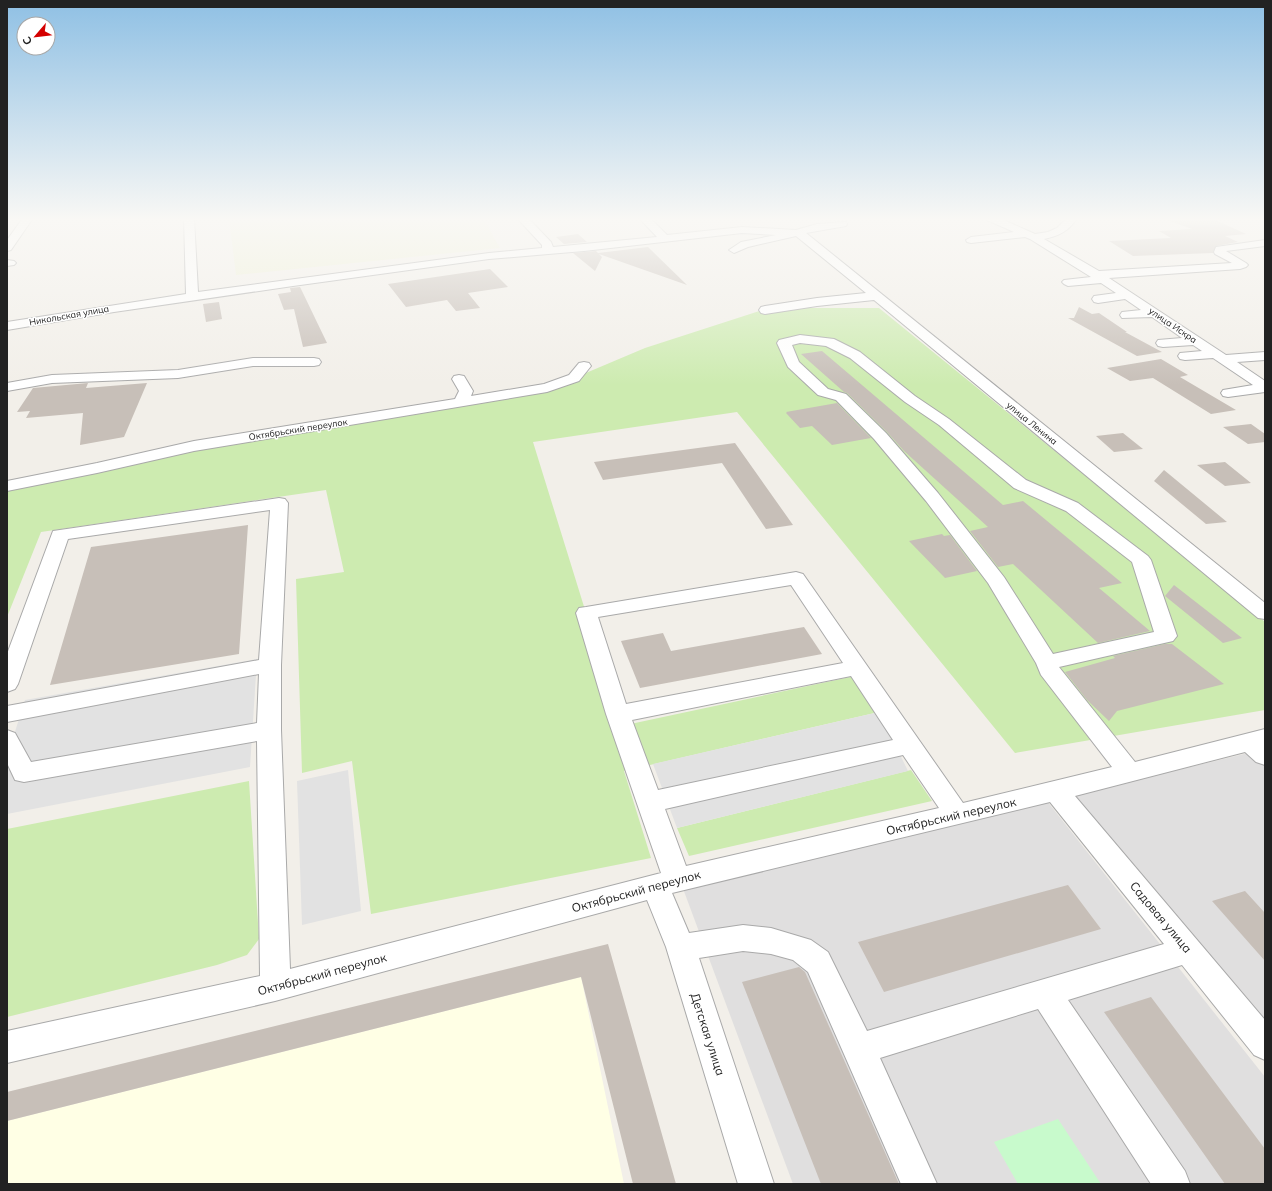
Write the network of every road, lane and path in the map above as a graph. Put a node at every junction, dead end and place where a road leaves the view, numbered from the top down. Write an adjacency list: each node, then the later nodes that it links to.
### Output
1 (191, 274): 9 (street)
2 (358, 274): 9 (street, Никольская улица)
3 (849, 274): 10 (street, улица Ленина)
4 (1095, 274): 6 (street, улица Искра)
5 (1140, 274): 6 (street)
6 (1101, 277): 7 (street); 8 (street, улица Искра)
7 (1068, 282)
8 (1128, 295): 11 (street); 13 (street, улица Искра)
9 (192, 296): 15 (street, Никольская улица)
10 (877, 296): 12 (street); 33 (street, улица Ленина)
11 (1098, 299)
12 (765, 310)
13 (1156, 313): 14 (street); 16 (street, улица Искра)
14 (1126, 315)
15 (7, 326)
16 (1197, 341): 17 (street); 20 (street, улица Искра)
17 (1163, 343)
18 (1185, 356): 20 (street)
19 (1265, 356): 20 (street)
20 (1221, 357): 27 (street, улица Искра)
21 (314, 362): 25 (street)
22 (584, 366): 26 (street, Октябрьский переулок)
23 (551, 373): 26 (street)
24 (459, 379): 29 (street)
25 (7, 387)
26 (547, 388): 29 (street, Октябрьский переулок)
27 (1265, 388): 28 (street)
28 (1228, 393)
29 (461, 402): 31 (street, Октябрьский переулок)
30 (96, 453): 31 (street)
31 (91, 470): 32 (street, Октябрьский переулок)
32 (7, 486)
33 (1265, 613)
34 (1047, 663): 34 (street); 44 (street)
35 (270, 665): 37 (street); 38 (street); 40 (street)
36 (858, 668): 39 (street); 39 (street, Детская улица); 42 (street)
37 (7, 684)
38 (7, 714)
39 (618, 714): 46 (street, Детская улица)
40 (269, 730): 41 (street); 51 (street)
41 (7, 739)
42 (909, 745): 46 (street); 47 (street)
43 (1260, 746): 44 (street, Октябрьский переулок)
44 (1129, 772): 45 (street, Октябрьский переулок)
45 (1056, 791): 47 (street, Октябрьский переулок); 50 (street, Садовая улица)
46 (650, 802): 48 (street, Детская улица)
47 (957, 814): 48 (street, Октябрьский переулок)
48 (666, 883): 49 (street, Детская улица); 51 (street, Октябрьский переулок)
49 (681, 947): 55 (street); 56 (street, Детская улица)
50 (1188, 950): 52 (street); 53 (street, Садовая улица)
51 (275, 987): 54 (street, Октябрьский переулок)
52 (1045, 993): 55 (street); 58 (street)
53 (1265, 1044)
54 (7, 1047)
55 (860, 1049): 57 (street)
56 (756, 1184)
57 (919, 1184)
58 (1172, 1184)

